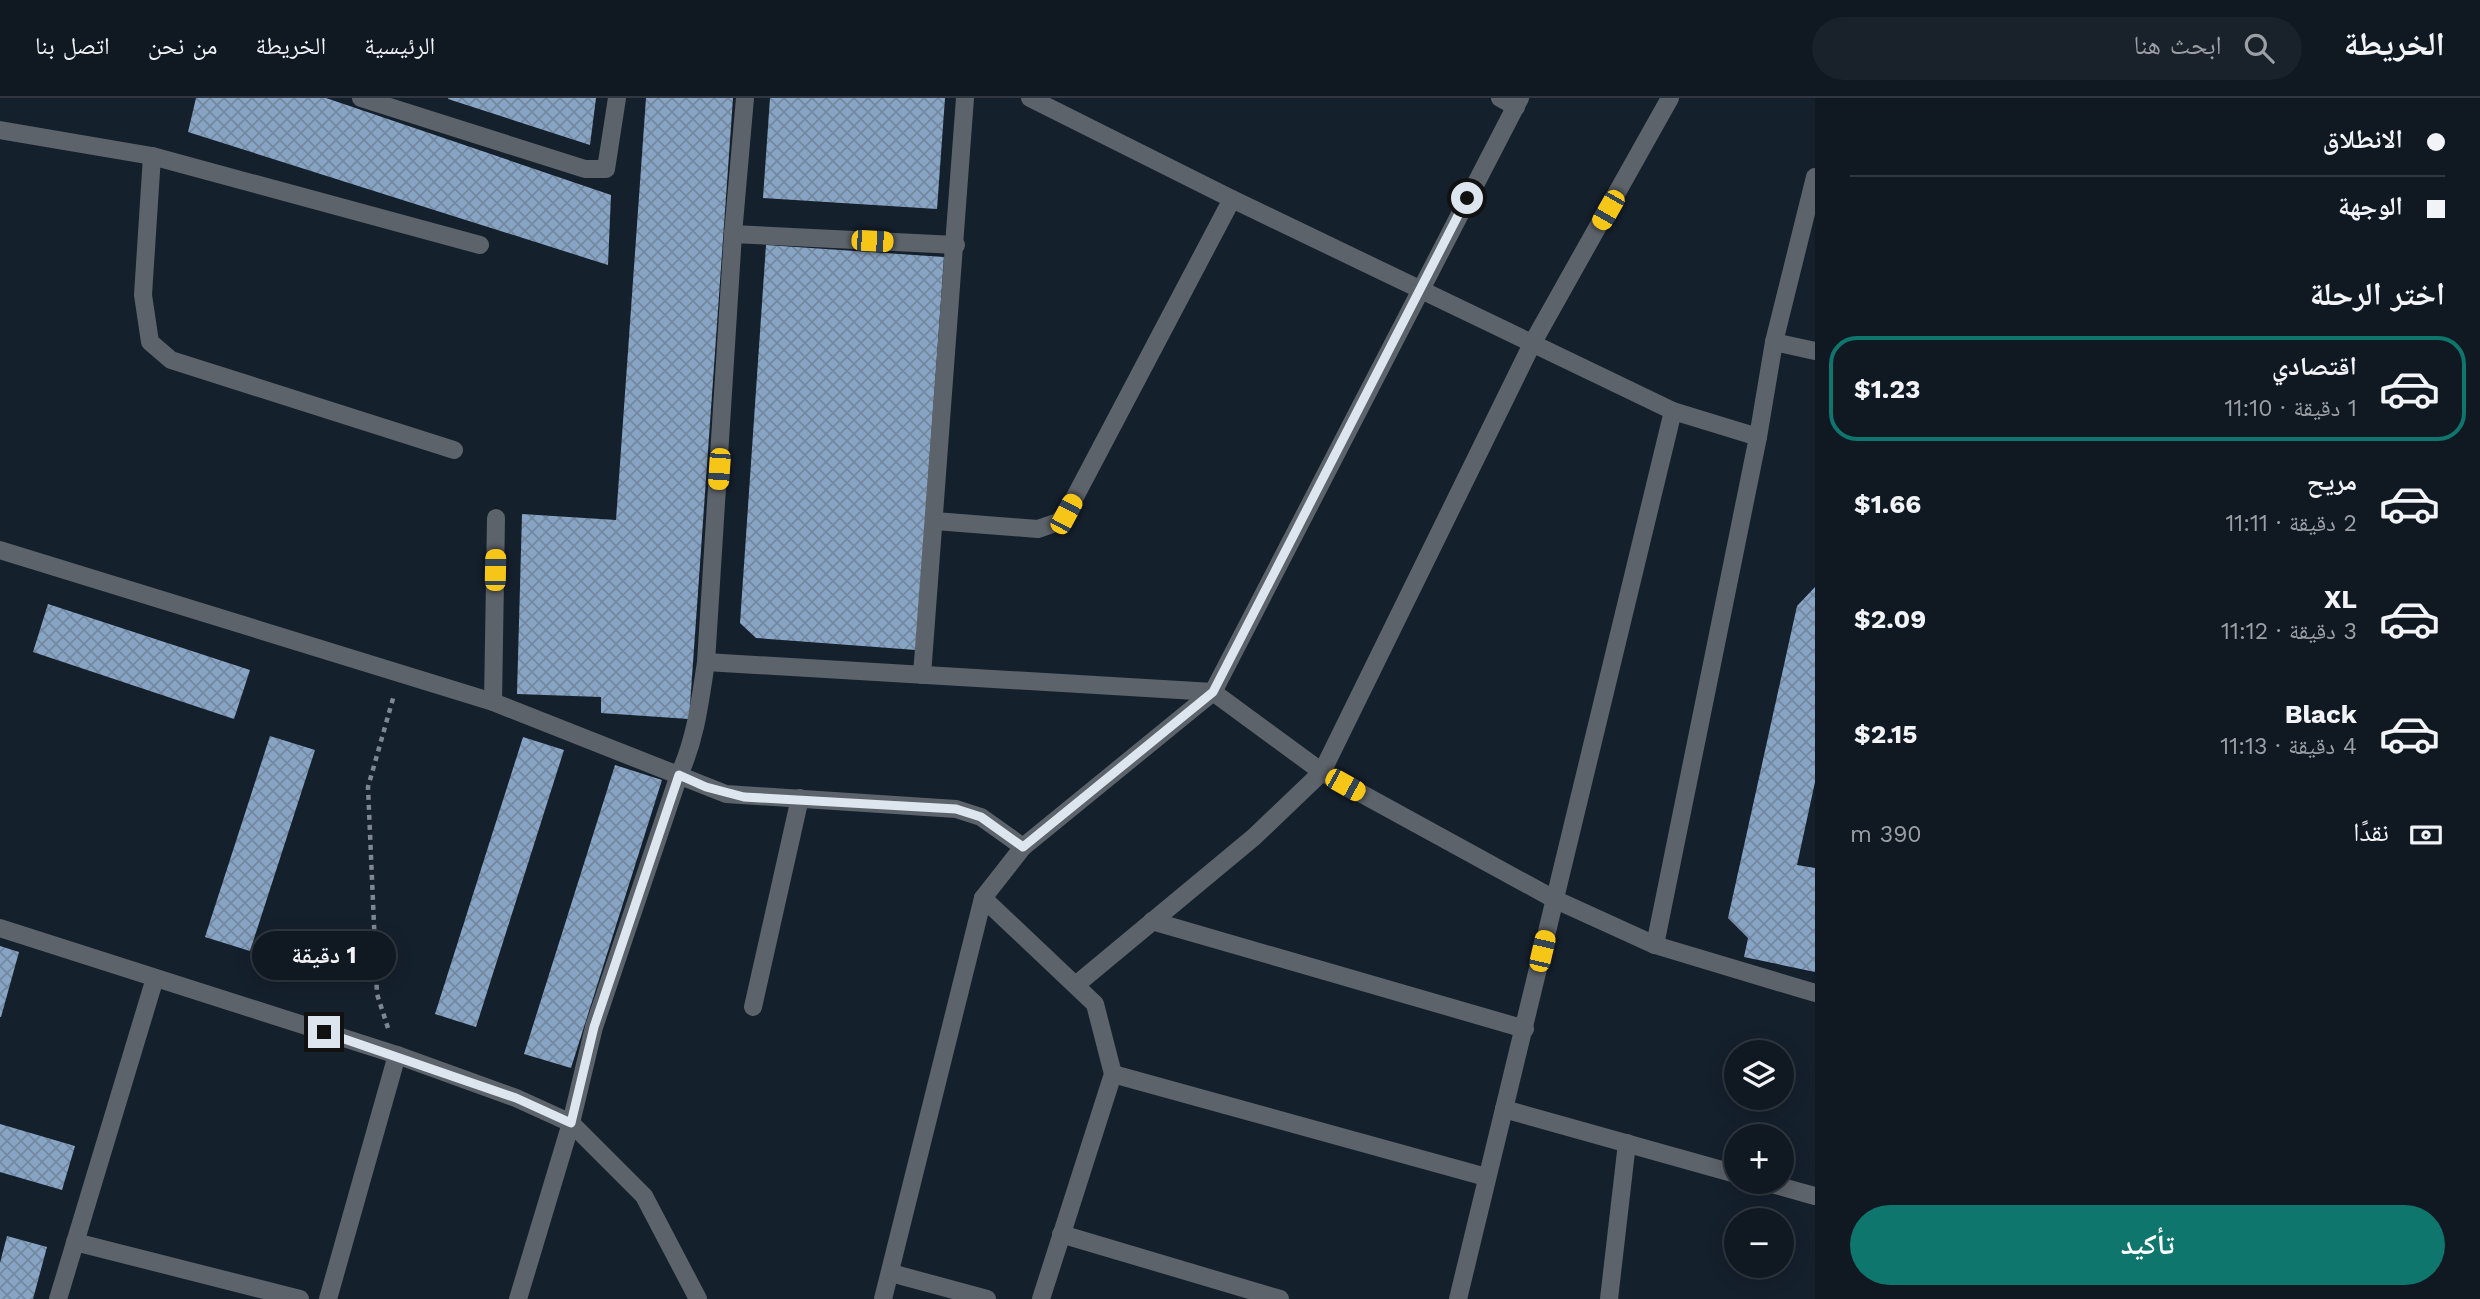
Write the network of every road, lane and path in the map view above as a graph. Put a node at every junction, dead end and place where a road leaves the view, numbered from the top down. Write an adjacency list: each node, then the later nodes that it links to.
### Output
1 (361, 98): 2 (street)
2 (617, 98)
3 (745, 98): 12 (street)
4 (965, 98): 14 (street)
5 (1030, 98): 11 (street)
6 (1670, 98): 17 (street)
7 (1512, 101): 15 (street)
8 (0, 130): 9 (street)
9 (152, 156): 13 (street); 21 (street)
10 (1815, 177): 16 (street)
11 (1231, 199): 15 (street); 23 (street)
12 (733, 234): 14 (street); 25 (street)
13 (480, 245)
14 (956, 245): 23 (street)
15 (1419, 289): 17 (street); 28 (street)
16 (1774, 342): 18 (street); 20 (street)
17 (1532, 344): 19 (street); 30 (street)
18 (1815, 351)
19 (1673, 411): 20 (street); 35 (street)
20 (1758, 437): 38 (street)
21 (454, 450)
22 (496, 518): 29 (street)
23 (935, 522): 27 (street)
24 (0, 550): 26 (street)
25 (706, 662): 27 (street); 31 (street)
26 (400, 674): 29 (street); 44 (path)
27 (922, 675): 28 (street)
28 (1213, 692): 30 (street); 33 (street)
29 (493, 702): 31 (street)
30 (1322, 772): 35 (street); 36 (street)
31 (679, 775): 32 (street); 47 (street)
32 (800, 798): 33 (street); 42 (street)
33 (1023, 847): 34 (street)
34 (982, 898): 40 (street); 55 (street)
35 (1554, 900): 38 (street); 43 (street)
36 (1152, 921): 40 (street); 43 (street)
37 (0, 928): 39 (street)
38 (1655, 945): 41 (street)
39 (155, 978): 44 (street); 54 (street)
40 (1077, 984): 45 (street)
41 (1815, 993)
42 (753, 1007)
43 (1525, 1029): 46 (street)
44 (397, 1055): 47 (street); 58 (street)
45 (1113, 1074): 50 (street); 53 (street)
46 (1504, 1109): 48 (street); 50 (street)
47 (571, 1123): 59 (street); 60 (street)
48 (1626, 1143): 49 (street); 66 (street)
49 (1724, 1171)
50 (1486, 1177): 65 (street)
51 (1794, 1190): 52 (street)
52 (1815, 1196)
53 (1061, 1234): 63 (street); 64 (street)
54 (75, 1242): 56 (street); 57 (street)
55 (891, 1273): 61 (street); 62 (street)
56 (58, 1299)
57 (300, 1299)
58 (328, 1299)
59 (518, 1299)
60 (698, 1299)
61 (883, 1299)
62 (987, 1299)
63 (1041, 1299)
64 (1280, 1299)
65 (1458, 1299)
66 (1609, 1299)

